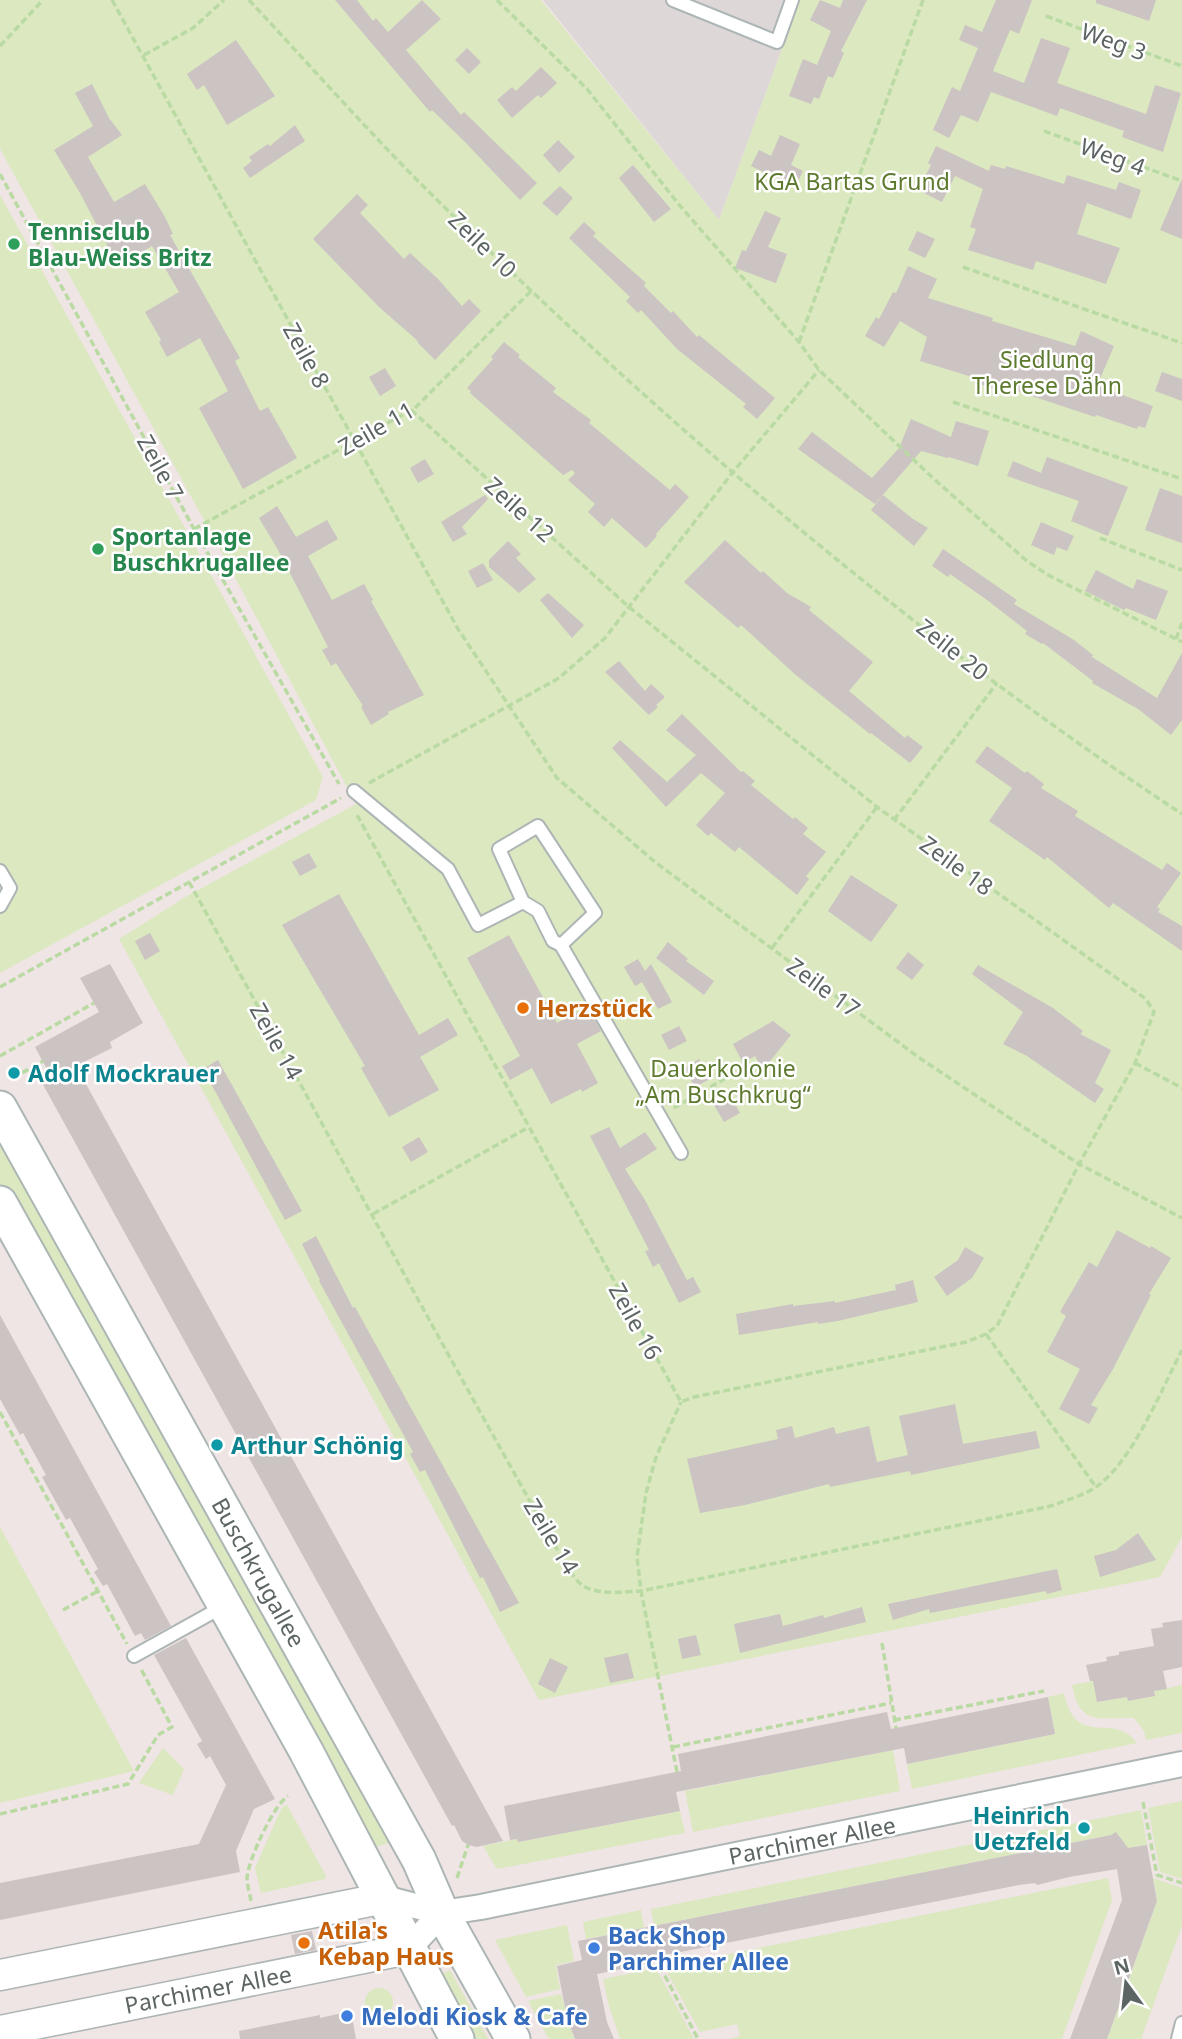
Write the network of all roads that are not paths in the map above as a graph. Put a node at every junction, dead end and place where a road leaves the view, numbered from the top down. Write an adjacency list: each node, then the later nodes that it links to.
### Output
1 (673, 0): 2 (lane)
2 (792, 0)
3 (350, 793): 5 (lane)
4 (0, 871): 6 (lane)
5 (523, 902): 7 (lane); 7 (lane)
6 (0, 906)
7 (561, 945): 9 (lane)
8 (6, 1093): 15 (main road, Buschkrugallee)
9 (681, 1153)
10 (0, 1203): 11 (main road, Buschkrugallee)
11 (225, 1606): 12 (lane); 14 (main road, Buschkrugallee)
12 (134, 1656)
13 (1182, 1764): 15 (street, Parchimer Allee)
14 (385, 1898): 15 (street, Parchimer Allee); 16 (main road, Buschkrugallee); 17 (street, Parchimer Allee)
15 (442, 1913): 16 (street); 21 (main road, Buschkrugallee)
16 (408, 1949): 19 (street, Parchimer Allee); 20 (main road, Buschkrugallee)
17 (0, 1975)
18 (1182, 2023): 22 (lane)
19 (0, 2031)
20 (457, 2039)
21 (513, 2039)
22 (1178, 2039)

